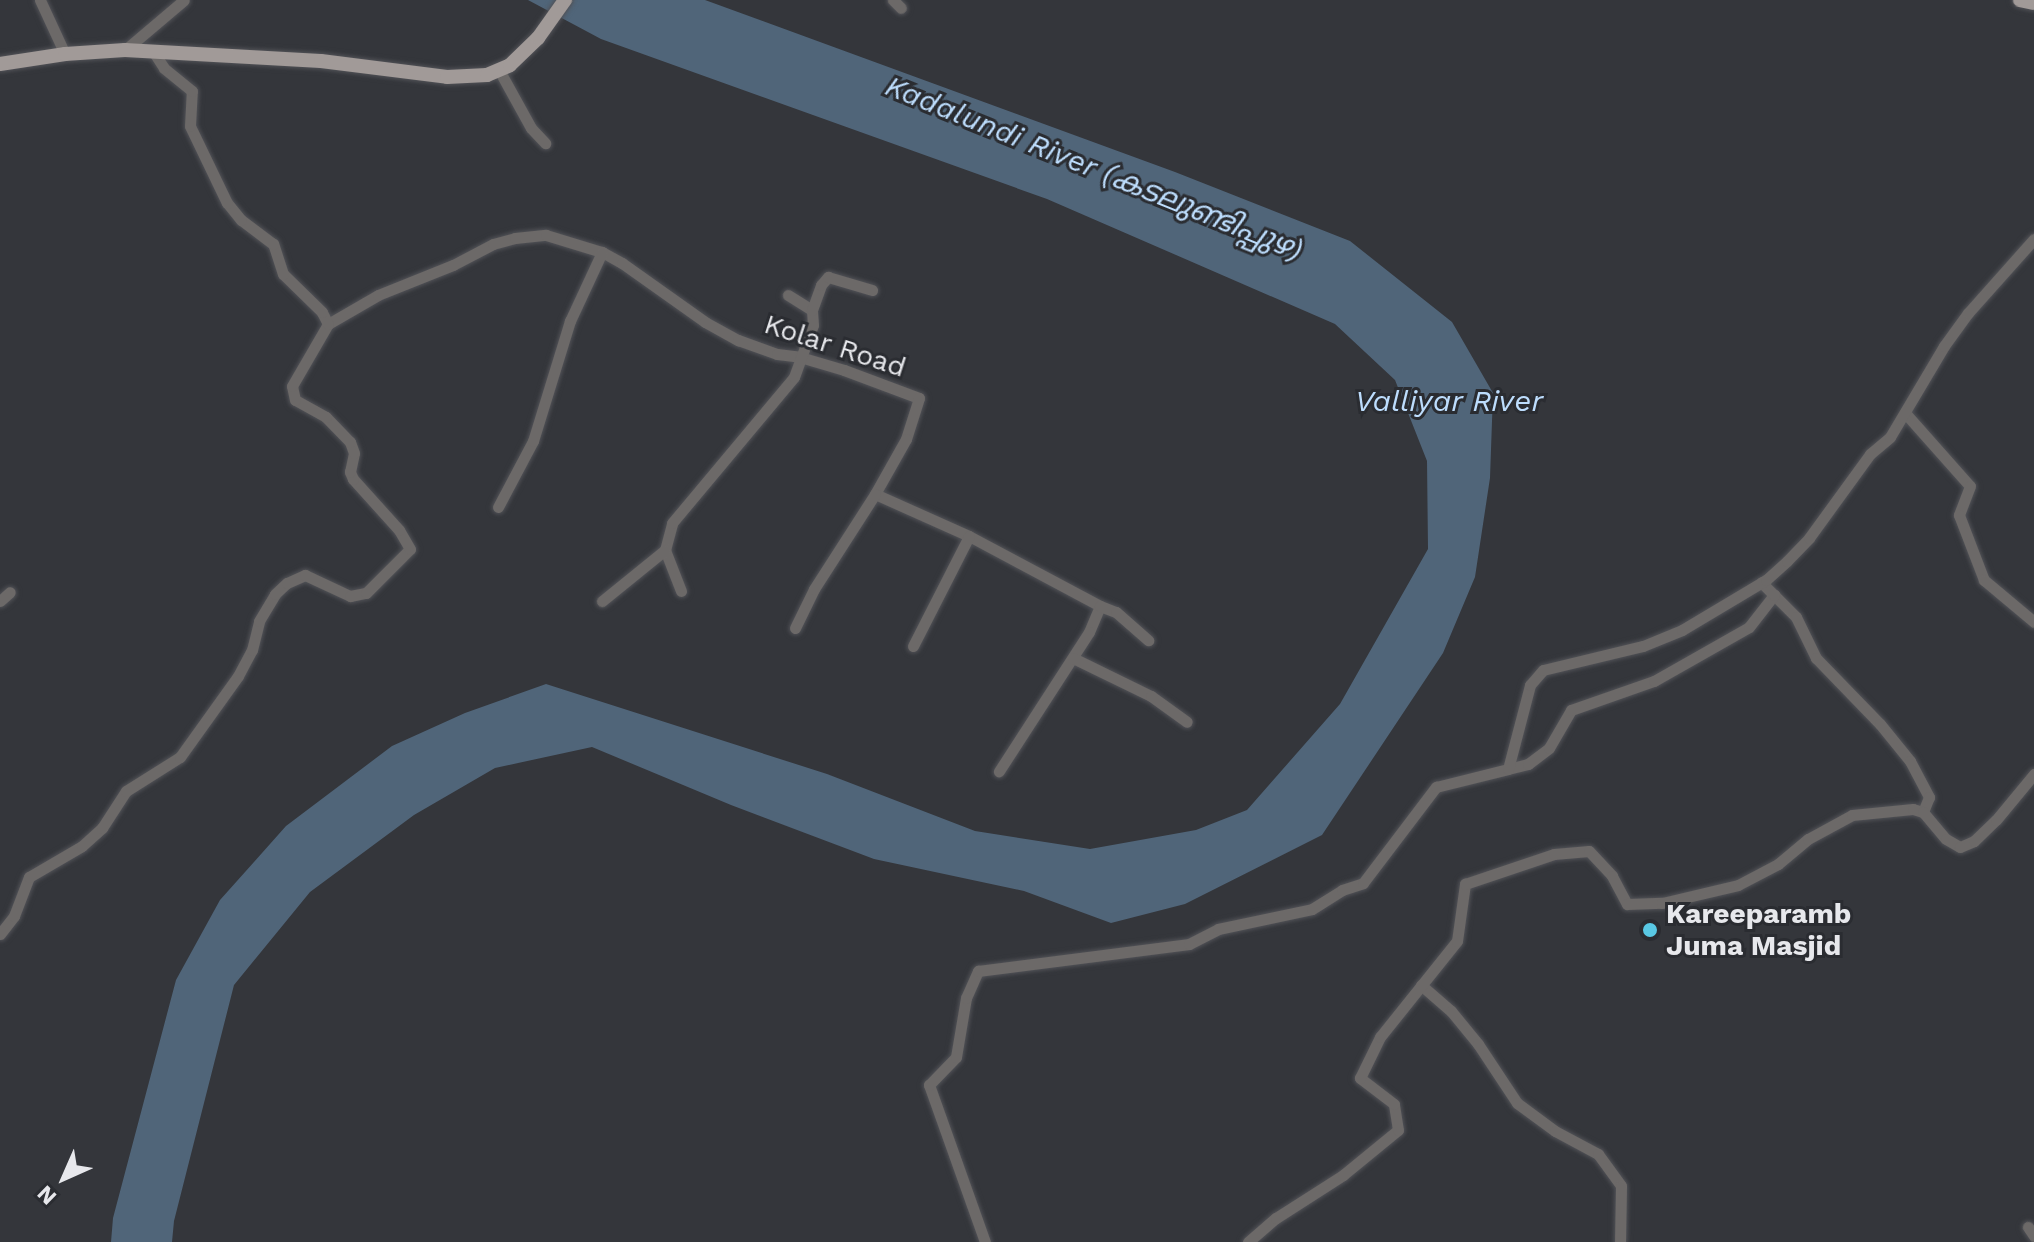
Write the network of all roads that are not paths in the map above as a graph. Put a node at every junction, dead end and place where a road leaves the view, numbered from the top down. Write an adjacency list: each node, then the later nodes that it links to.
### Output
1 (40, 0): 8 (street)
2 (184, 0): 6 (street)
3 (565, 0): 10 (main road)
4 (2020, 0): 5 (main road)
5 (2034, 3)
6 (125, 50): 7 (main road); 8 (main road)
7 (153, 51): 10 (main road); 17 (street)
8 (65, 54): 9 (main road)
9 (0, 64)
10 (499, 70): 11 (street)
11 (545, 143)
12 (2034, 239): 19 (street)
13 (602, 252): 17 (street, Kolar Road); 18 (street, Kolar Road); 21 (street)
14 (872, 290): 16 (street)
15 (788, 295): 16 (street)
16 (812, 310): 18 (street)
17 (328, 324): 43 (street)
18 (800, 357): 20 (street, Kolar Road); 23 (street)
19 (1906, 414): 24 (street); 31 (street)
20 (875, 494): 22 (street); 32 (street)
21 (498, 507)
22 (969, 536): 30 (street); 34 (street)
23 (665, 550): 25 (street); 29 (street)
24 (1761, 582): 27 (street); 37 (street)
25 (681, 591)
26 (10, 592): 28 (street)
27 (1774, 595): 37 (street); 40 (street)
28 (0, 601)
29 (602, 601)
30 (1100, 606): 33 (street); 35 (street)
31 (2034, 622)
32 (795, 628)
33 (1148, 640)
34 (913, 646)
35 (1073, 658): 36 (street); 38 (street)
36 (1187, 722)
37 (1508, 769): 45 (street)
38 (999, 771)
39 (2034, 774): 40 (street)
40 (1923, 812): 41 (street)
41 (1627, 904): 42 (street); 44 (street)
42 (1651, 914)
43 (0, 934)
44 (1421, 985): 46 (street); 47 (street)
45 (985, 1242)
46 (1248, 1242)
47 (1620, 1242)

